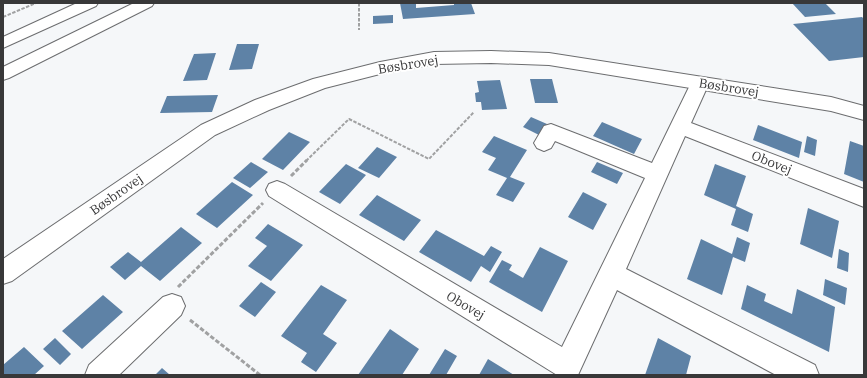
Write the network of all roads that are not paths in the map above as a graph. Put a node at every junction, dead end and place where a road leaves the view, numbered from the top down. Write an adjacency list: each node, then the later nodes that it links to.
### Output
1 (90, 3): 4 (main road)
2 (130, 3): 5 (main road)
3 (146, 3): 6 (main road)
4 (3, 43)
5 (3, 63)
6 (3, 74)
7 (700, 83): 8 (main road, Bøsbrovej); 9 (main road, Obovej); 14 (main road, Bøsbrovej)
8 (864, 113)
9 (680, 126): 11 (main road, Obovej); 13 (main road, Obovej)
10 (544, 143): 11 (main road)
11 (657, 174): 15 (main road, Obovej)
12 (277, 190): 15 (main road, Obovej)
13 (864, 198)
14 (3, 273)
15 (611, 274): 18 (main road)
16 (172, 306): 17 (main road)
17 (99, 375)
18 (805, 375)

